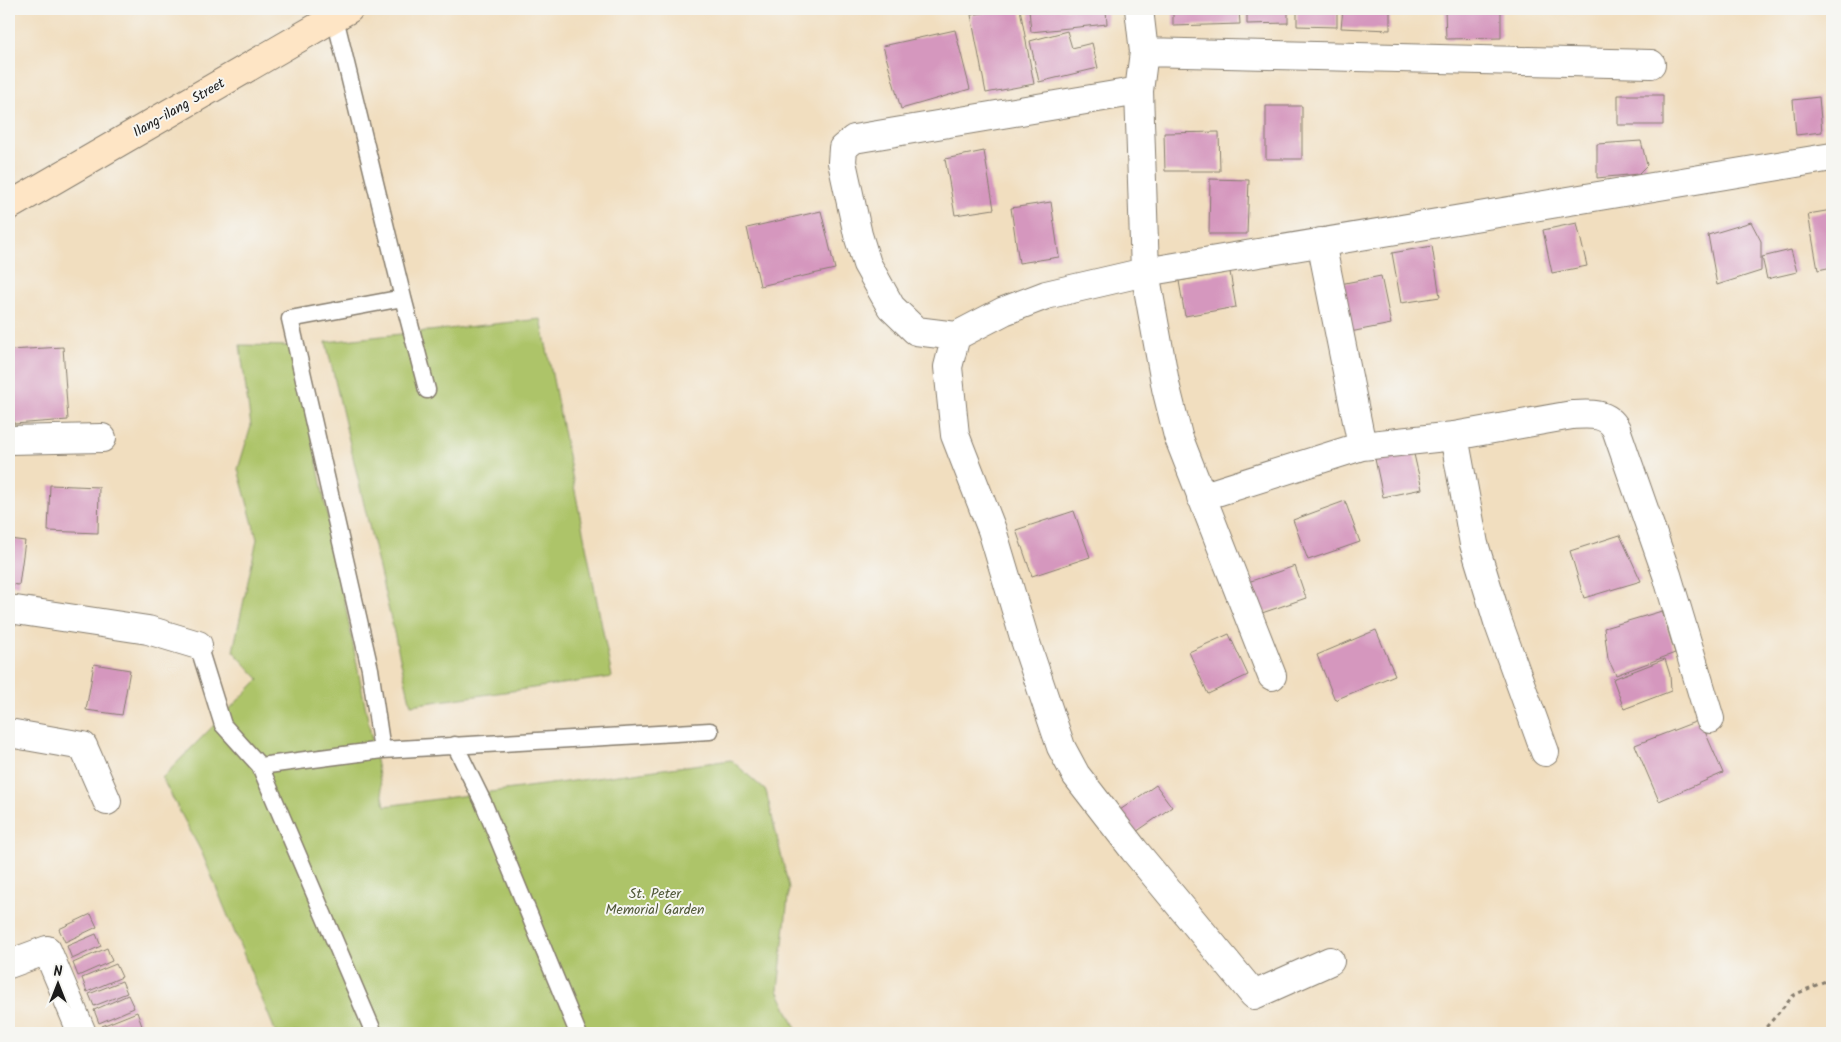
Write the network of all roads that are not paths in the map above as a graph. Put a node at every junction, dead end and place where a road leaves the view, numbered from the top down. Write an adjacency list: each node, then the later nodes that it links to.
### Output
1 (1139, 9): 3 (street)
2 (342, 13): 7 (street, Ilang-ilang Street); 10 (lane)
3 (1144, 52): 4 (street); 5 (street)
4 (1650, 64)
5 (1139, 91): 9 (street); 11 (street)
6 (1832, 157): 8 (street)
7 (9, 206)
8 (1321, 242): 9 (street); 16 (street)
9 (1145, 272): 11 (street); 17 (street)
10 (403, 298): 12 (lane); 25 (lane)
11 (956, 336): 29 (street)
12 (428, 390)
13 (1454, 436): 16 (street); 21 (street); 26 (street)
14 (102, 438): 15 (street)
15 (9, 440)
16 (1362, 446): 17 (street)
17 (1201, 497): 20 (street)
18 (9, 609): 19 (street)
19 (198, 645): 27 (lane)
20 (1272, 676)
21 (1710, 719)
22 (710, 731): 24 (lane)
23 (9, 733): 28 (street)
24 (455, 745): 25 (lane); 33 (lane)
25 (382, 750): 27 (lane)
26 (1545, 752)
27 (260, 766): 32 (lane)
28 (107, 801)
29 (1330, 961)
30 (9, 964): 31 (street)
31 (82, 1033)
32 (374, 1033)
33 (578, 1033)

